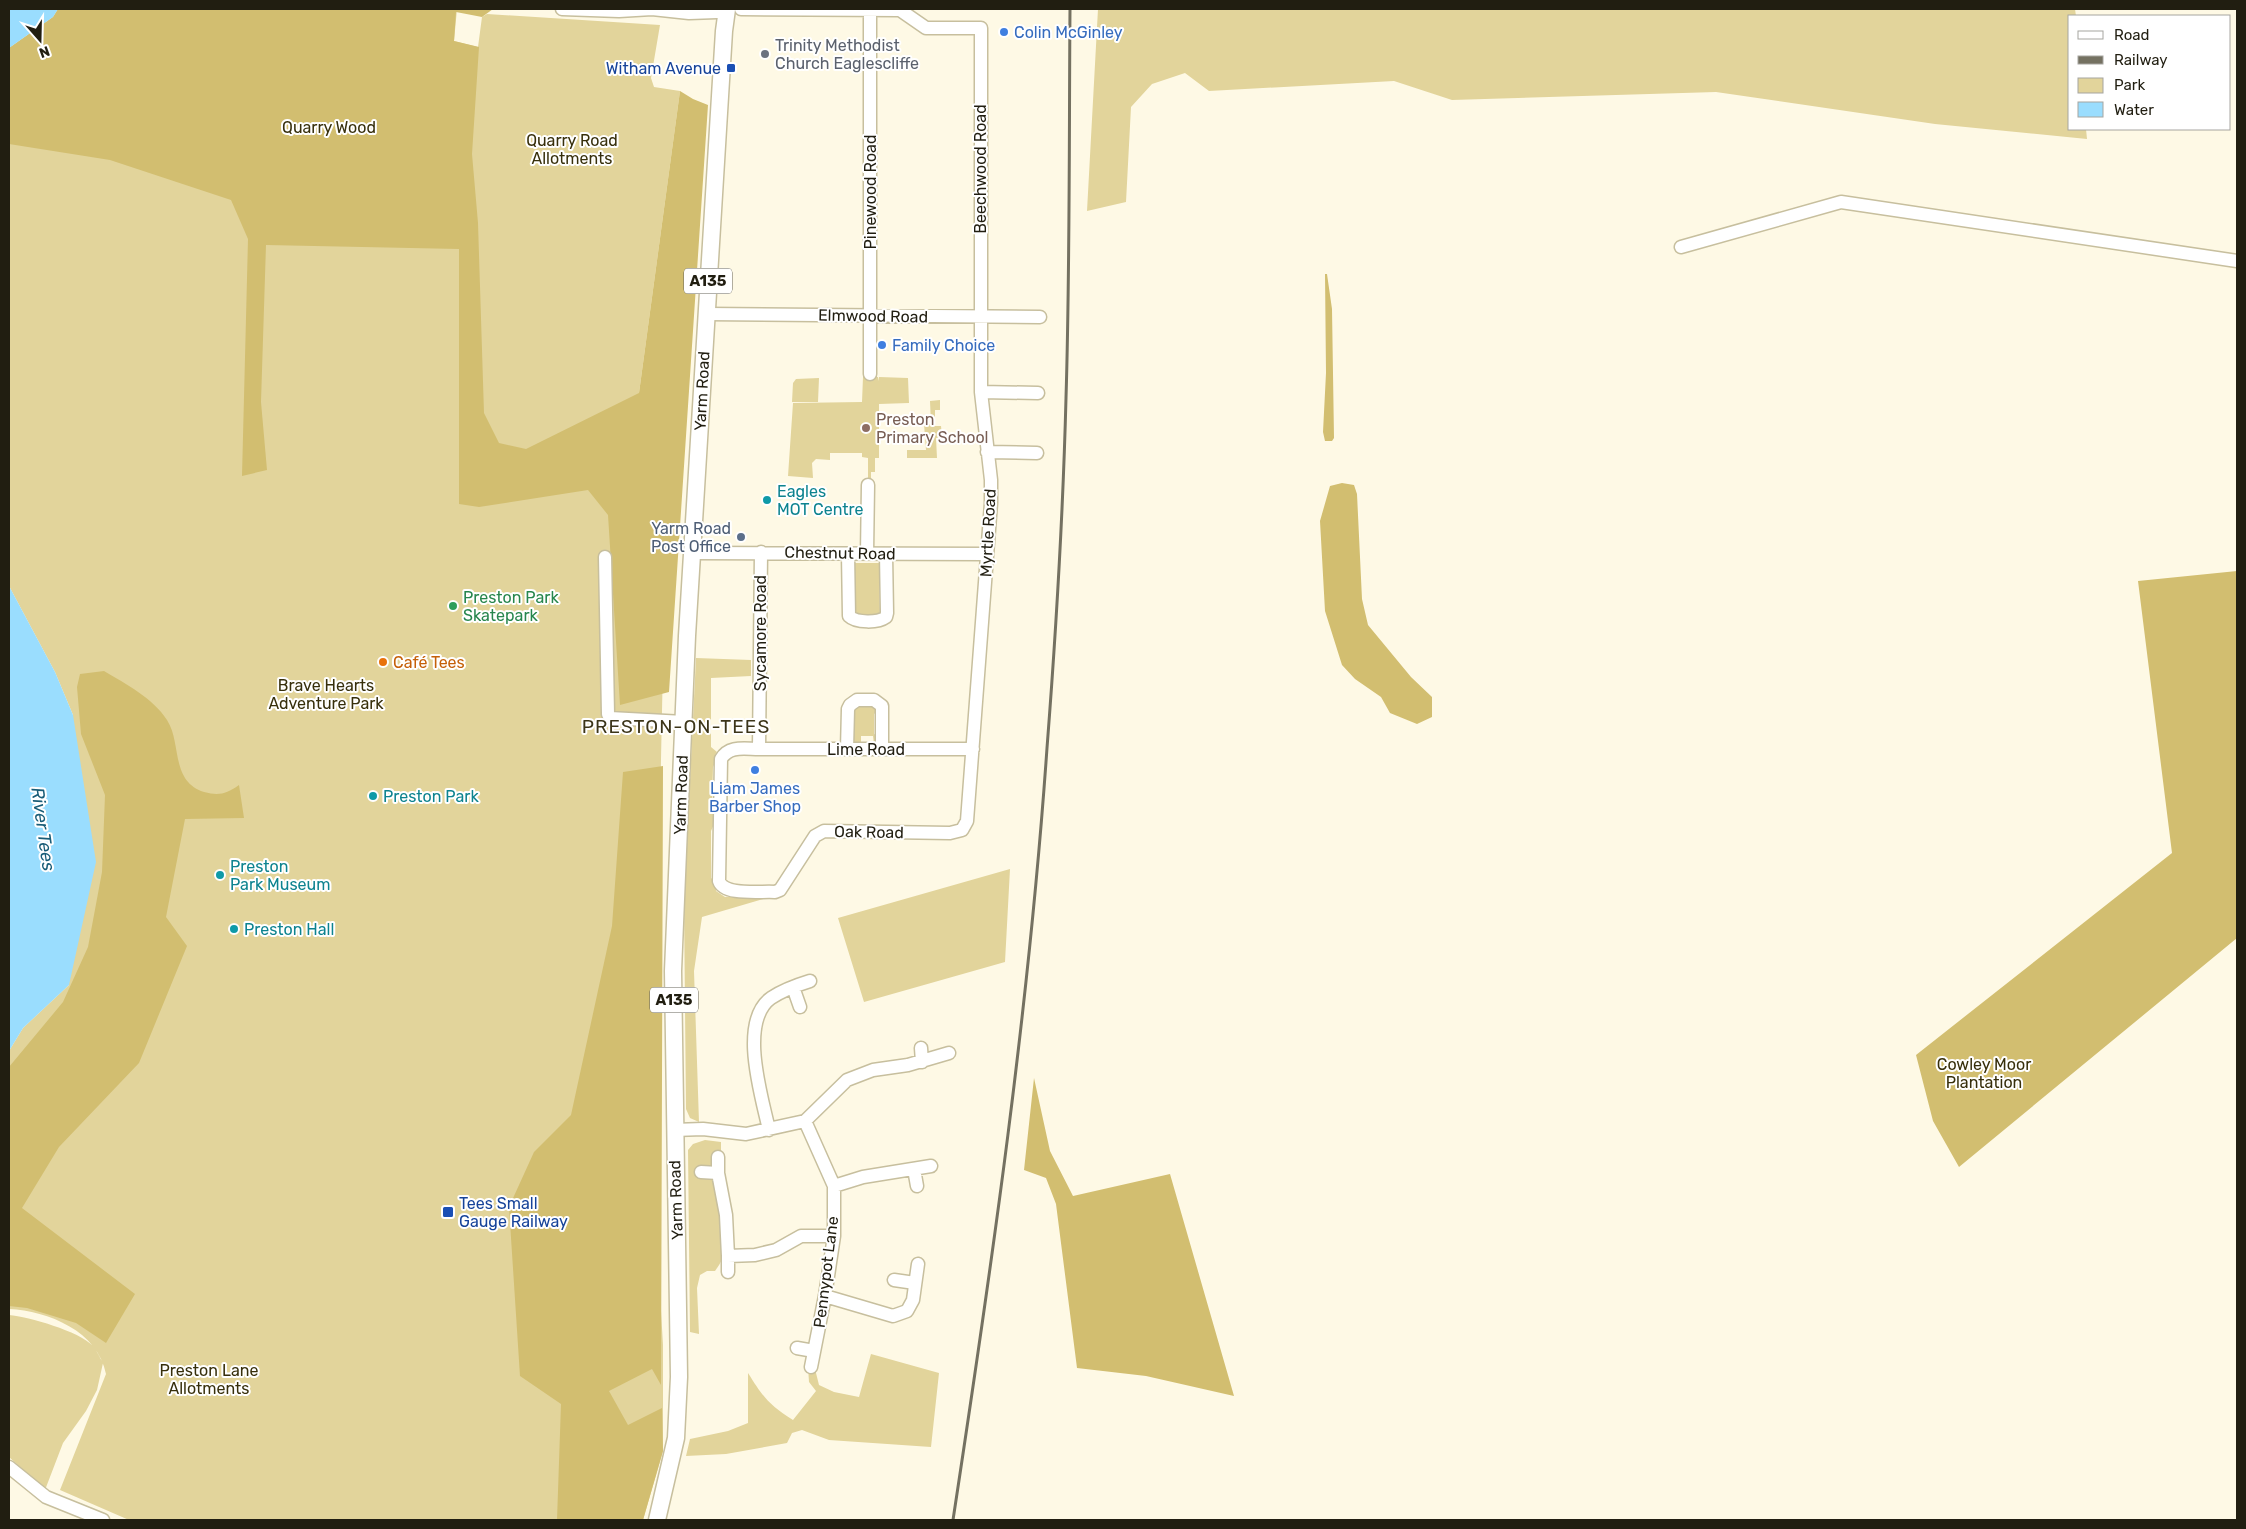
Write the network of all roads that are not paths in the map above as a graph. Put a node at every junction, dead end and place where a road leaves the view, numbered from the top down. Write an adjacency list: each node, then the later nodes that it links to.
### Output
1 (562, 9): 2 (street)
2 (727, 9): 8 (main road, Yarm Road / A135)
3 (742, 9): 4 (street)
4 (870, 10): 5 (street); 9 (street, Pinewood Road)
5 (914, 13): 11 (street, Beechwood Road)
6 (1681, 247): 7 (street)
7 (2237, 261)
8 (706, 314): 9 (street, Elmwood Road); 19 (main road, Yarm Road / A135)
9 (868, 316): 11 (street, Elmwood Road); 12 (street, Pinewood Road)
10 (1040, 317): 11 (street, Elmwood Road)
11 (980, 318): 13 (street, Myrtle Road)
12 (870, 374)
13 (981, 392): 14 (street); 15 (street, Myrtle Road)
14 (1038, 393)
15 (987, 452): 16 (street); 23 (street, Myrtle Road)
16 (1037, 453)
17 (868, 485): 21 (street)
18 (761, 552): 19 (street, Chestnut Road); 20 (street, Chestnut Road); 27 (street, Sycamore Road)
19 (693, 553): 25 (main road, Yarm Road / A135)
20 (848, 554): 21 (street, Chestnut Road); 22 (street)
21 (867, 554): 22 (street, Chestnut Road)
22 (886, 554): 23 (street, Chestnut Road)
23 (987, 554): 29 (street, Myrtle Road)
24 (605, 557): 25 (street)
25 (684, 722): 37 (main road, Yarm Road / A135)
26 (882, 748): 28 (street, Lime Road); 28 (street); 29 (street, Lime Road)
27 (759, 749): 28 (street, Lime Road); 29 (street, Oak Road)
28 (847, 749)
29 (973, 749)
30 (810, 981): 31 (street)
31 (793, 987): 32 (street); 38 (street)
32 (800, 1007)
33 (921, 1048): 35 (street)
34 (949, 1053): 35 (street)
35 (922, 1062): 36 (street)
36 (806, 1121): 38 (street); 44 (street, Pennypot Lane)
37 (674, 1130): 38 (street); 58 (main road, Yarm Road / A135)
38 (769, 1130)
39 (718, 1157): 43 (street)
40 (931, 1166): 41 (street)
41 (914, 1169): 44 (street); 45 (street)
42 (701, 1172): 43 (street)
43 (718, 1173): 47 (street)
44 (834, 1186): 46 (street, Pennypot Lane)
45 (917, 1186)
46 (834, 1236): 47 (street); 52 (street, Pennypot Lane)
47 (728, 1256): 49 (street)
48 (918, 1264): 51 (street)
49 (728, 1272)
50 (894, 1280): 51 (street)
51 (915, 1283): 52 (street)
52 (825, 1296): 54 (street, Pennypot Lane)
53 (797, 1348): 54 (street, Pennypot Lane)
54 (814, 1351): 55 (street, Pennypot Lane)
55 (811, 1367)
56 (9, 1466): 57 (street)
57 (103, 1520)
58 (657, 1520)

